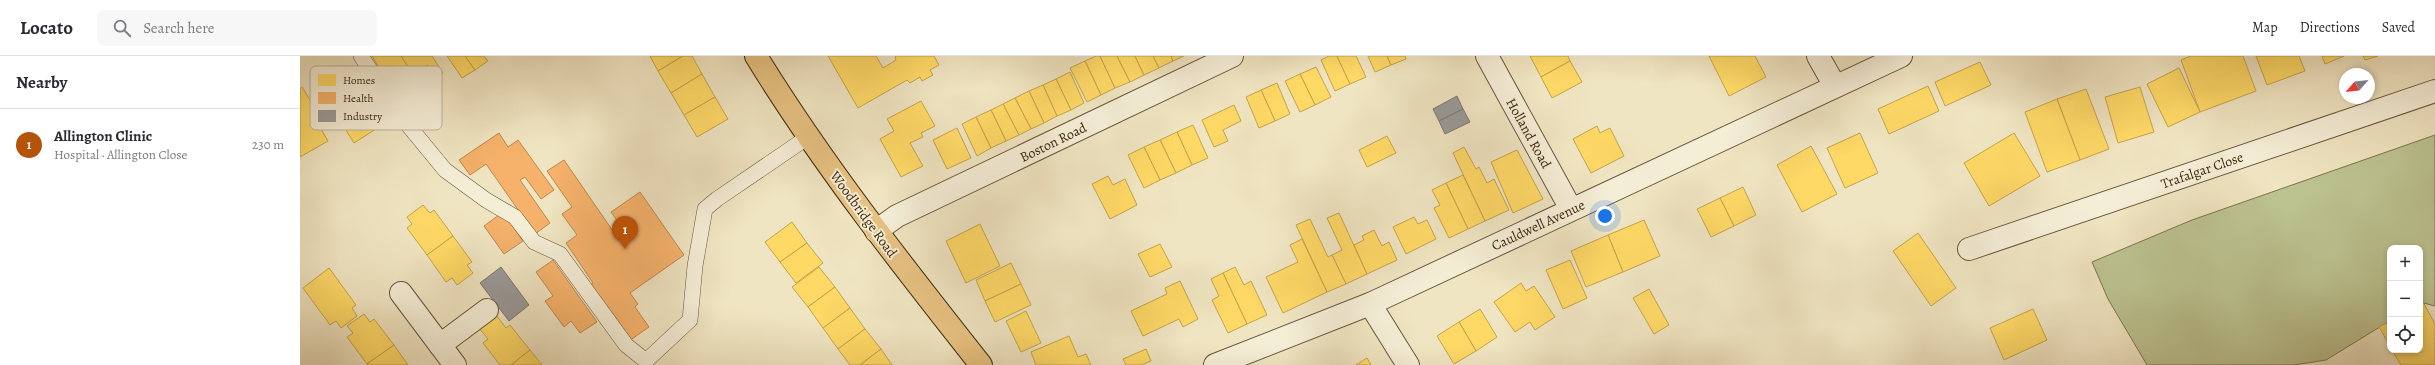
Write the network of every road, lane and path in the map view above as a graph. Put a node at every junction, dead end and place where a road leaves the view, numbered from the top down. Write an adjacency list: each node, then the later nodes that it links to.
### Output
1 (361, 56): 7 (lane)
2 (1232, 56): 13 (street, Boston Road)
3 (1487, 56): 12 (street, Holland Road)
4 (1818, 56): 8 (street)
5 (1901, 56): 8 (street, Cauldwell Avenue)
6 (759, 57): 11 (main road, Woodbridge Road)
7 (368, 66)
8 (1834, 86): 12 (street, Cauldwell Avenue)
9 (2435, 91): 14 (street, Trafalgar Close)
10 (412, 130): 11 (lane)
11 (808, 137): 13 (main road, Woodbridge Road)
12 (1571, 209): 16 (street, Cauldwell Avenue)
13 (876, 232): 20 (main road, Woodbridge Road)
14 (1969, 248)
15 (402, 293): 18 (street)
16 (1370, 304): 21 (street, Cauldwell Avenue); 22 (street)
17 (487, 310): 18 (street)
18 (440, 345): 19 (street)
19 (455, 365)
20 (982, 365)
21 (1215, 365)
22 (1408, 365)

